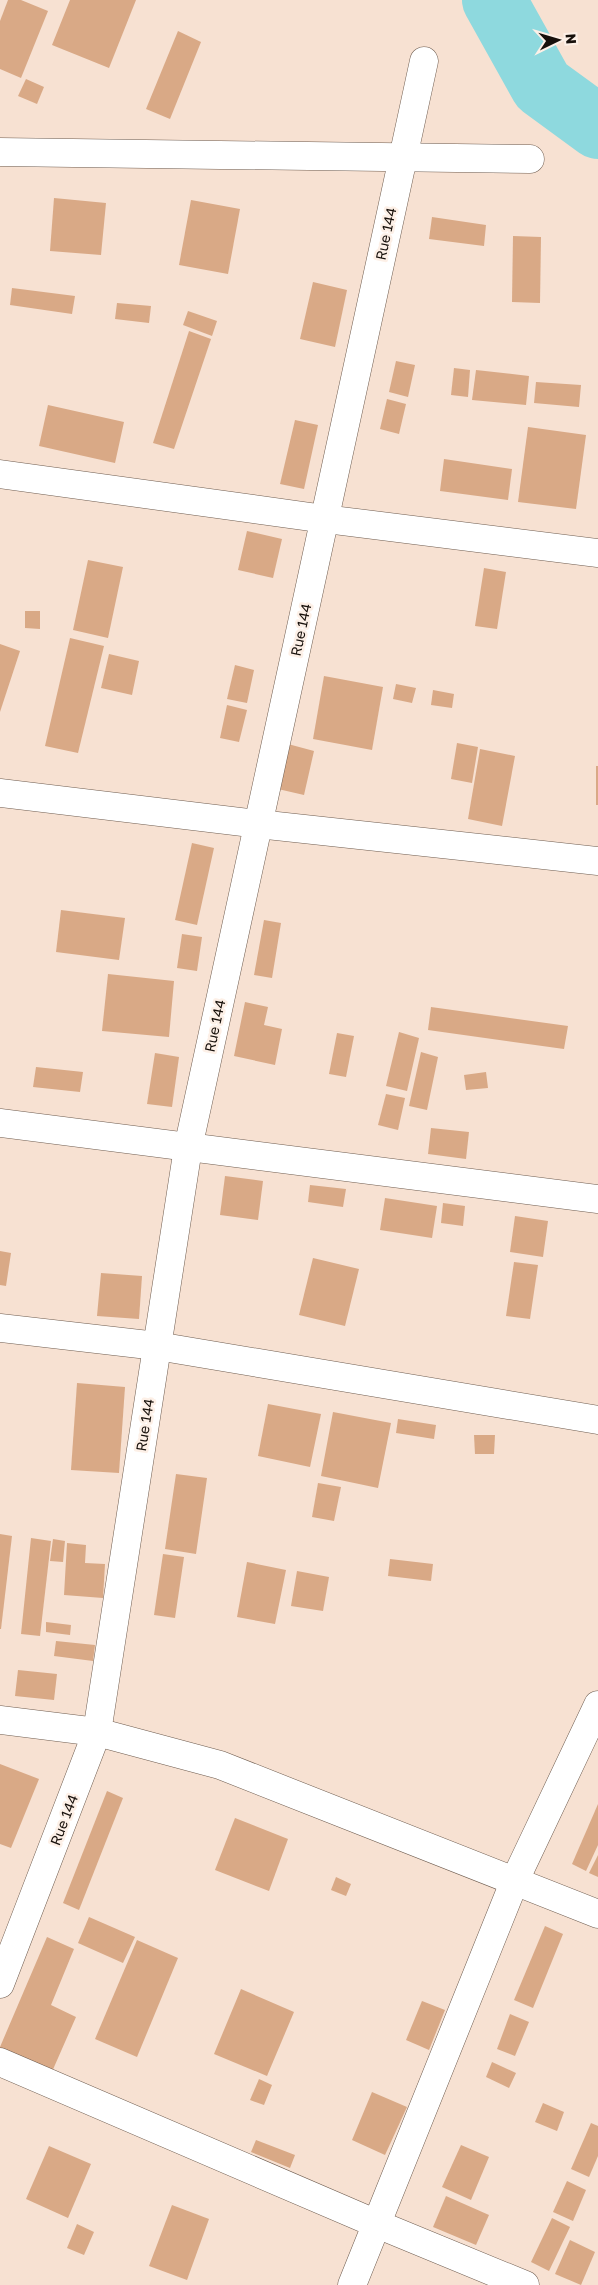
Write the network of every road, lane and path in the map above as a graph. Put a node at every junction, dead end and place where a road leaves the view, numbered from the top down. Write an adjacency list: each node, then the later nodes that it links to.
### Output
1 (424, 62): 3 (street, Rue 144)
2 (0, 152): 3 (street)
3 (402, 159): 4 (street); 6 (street, Rue 144)
4 (530, 159)
5 (0, 474): 6 (street)
6 (325, 519): 7 (street); 9 (street, Rue 144)
7 (598, 553)
8 (0, 793): 9 (street)
9 (258, 824): 10 (street); 12 (street, Rue 144)
10 (598, 860)
11 (0, 1124): 12 (street)
12 (188, 1148): 13 (street); 15 (street, Rue 144)
13 (598, 1199)
14 (0, 1328): 15 (street)
15 (157, 1346): 16 (street); 19 (street, Rue 144)
16 (598, 1420)
17 (598, 1705): 20 (street)
18 (0, 1720): 19 (street)
19 (97, 1732): 20 (street); 22 (street, Rue 144)
20 (515, 1880): 21 (street); 24 (street)
21 (598, 1914)
22 (0, 1984)
23 (0, 2062): 24 (street)
24 (377, 2224): 25 (street); 26 (street)
25 (352, 2285)
26 (526, 2285)

